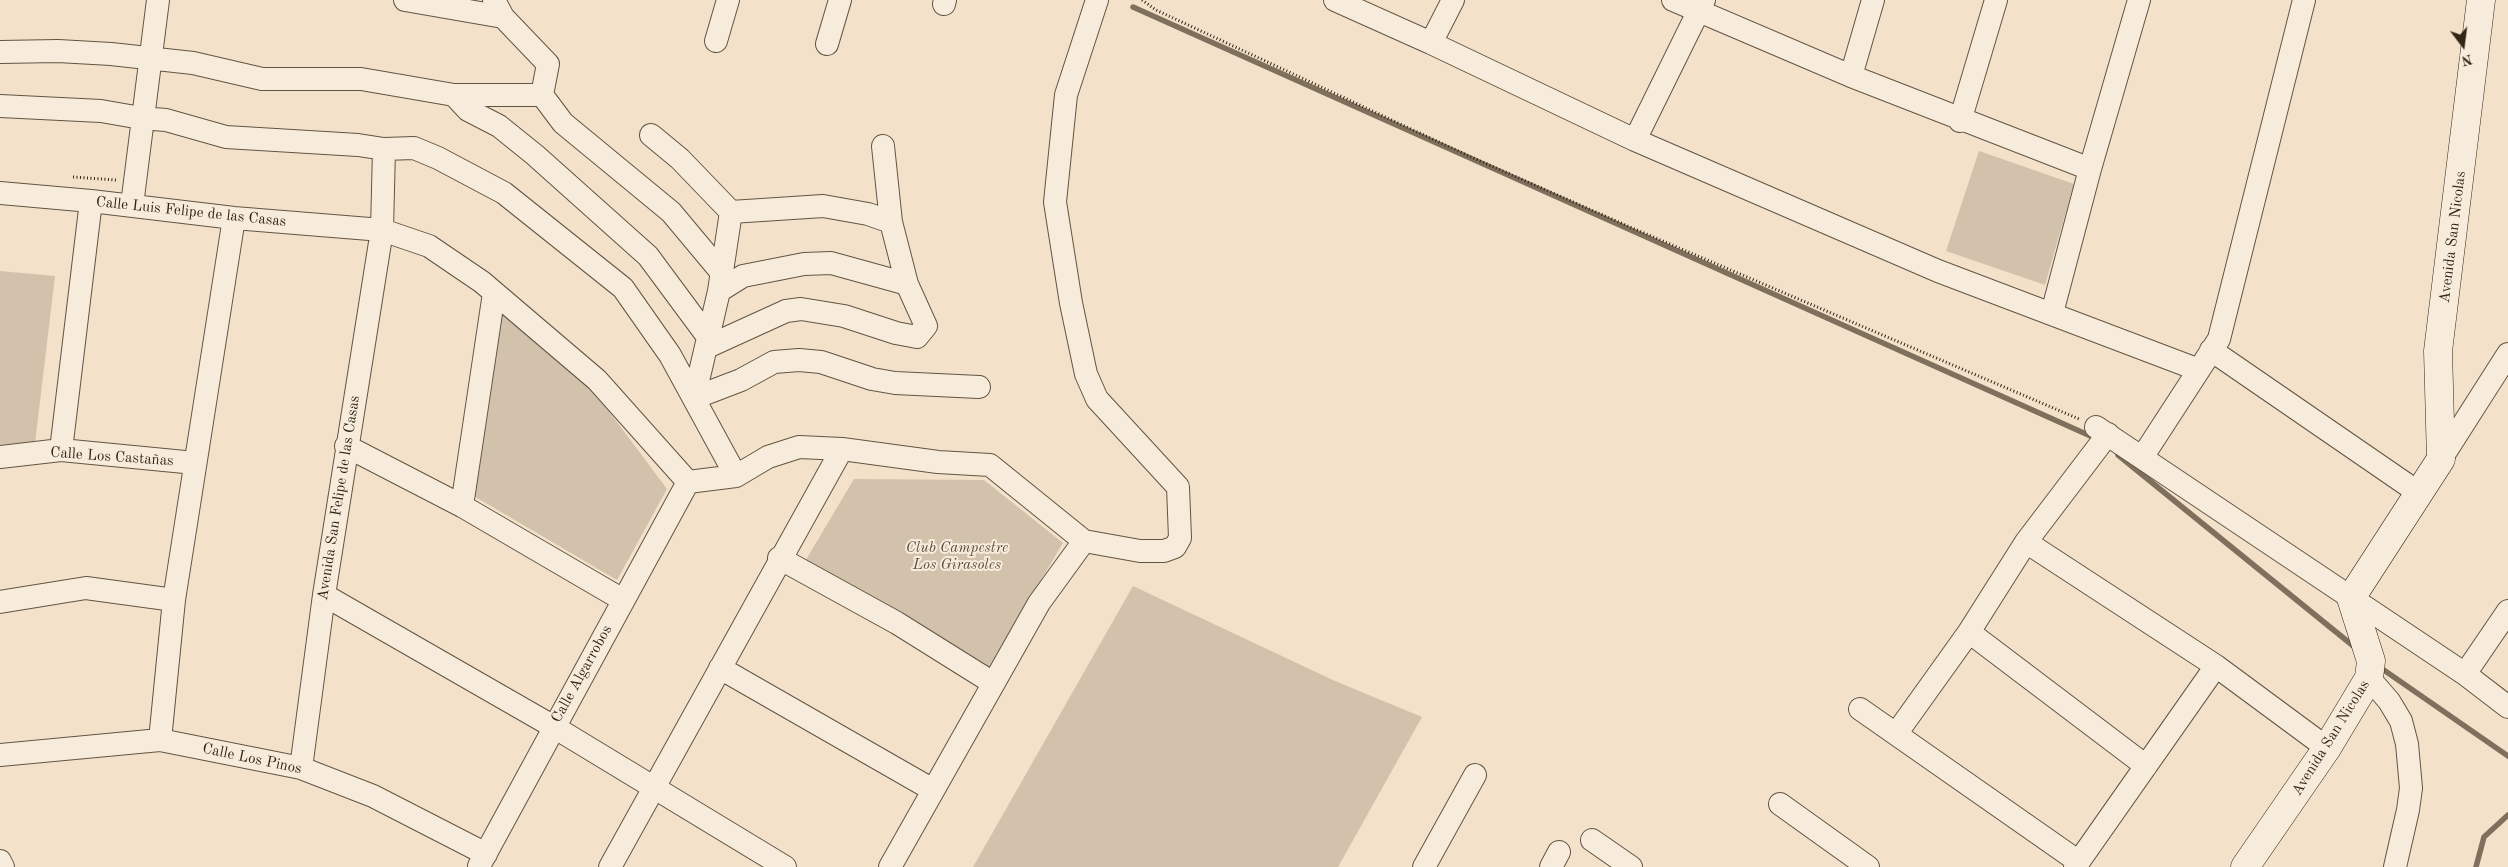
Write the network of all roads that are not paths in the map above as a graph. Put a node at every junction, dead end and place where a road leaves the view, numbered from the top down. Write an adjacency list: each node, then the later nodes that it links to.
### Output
1 (158, 0): 21 (street)
2 (405, 0): 16 (street)
3 (728, 0): 17 (street)
4 (840, 0): 19 (street)
5 (1097, 0): 60 (street)
6 (1334, 0): 18 (street)
7 (1453, 0): 18 (street)
8 (1673, 0): 15 (street)
9 (1873, 0): 22 (street)
10 (1996, 0): 27 (street)
11 (2139, 0): 32 (street)
12 (2304, 0): 45 (street)
13 (2468, 0): 56 (street, Avenida San Nicolas)
14 (2481, 0): 56 (street, Avenida San Nicolas)
15 (1701, 6): 22 (street); 29 (street)
16 (499, 8): 23 (street)
17 (716, 40)
18 (1431, 43): 29 (street)
19 (827, 44)
20 (0, 52): 21 (street)
21 (150, 58): 24 (street); 26 (street)
22 (1851, 76): 27 (street)
23 (542, 95): 24 (street); 40 (street)
24 (454, 96): 44 (street)
25 (0, 106): 26 (street)
26 (141, 118): 31 (street); 35 (street)
27 (1960, 120): 32 (street)
28 (650, 135): 36 (street)
29 (1635, 140): 43 (street)
30 (883, 146): 38 (street)
31 (384, 149): 39 (street, Avenida San Felipe de las Casas); 49 (street)
32 (2090, 170): 43 (street)
33 (0, 194): 34 (street, Calle Luis Felipe de las Casas)
34 (91, 201): 35 (street, Calle Luis Felipe de las Casas); 52 (street)
35 (132, 205): 37 (street, Calle Luis Felipe de las Casas)
36 (731, 212): 38 (street); 40 (street)
37 (234, 218): 39 (street, Calle Luis Felipe de las Casas); 55 (street)
38 (891, 222): 41 (street)
39 (382, 230): 42 (street, Calle Luis Felipe de las Casas); 50 (street, Avenida San Felipe de las Casas)
40 (721, 282): 41 (street); 44 (street)
41 (907, 284): 44 (street)
42 (494, 293): 58 (street, Calle Luis Felipe de las Casas); 59 (street)
43 (2052, 313): 47 (street)
44 (707, 342): 49 (street)
45 (2211, 350): 47 (street); 56 (street)
46 (2508, 354): 56 (street)
47 (2199, 370): 53 (street)
48 (978, 387): 49 (street)
49 (694, 398): 57 (street)
50 (346, 446): 59 (street); 63 (street, Avenida San Felipe de las Casas)
51 (842, 449): 57 (street); 60 (street); 62 (street)
52 (61, 450): 54 (street, Calle Los Castañas); 55 (street, Calle Los Castañas)
53 (2143, 456): 61 (street); 64 (street)
54 (0, 457)
55 (194, 463): 65 (street)
56 (2431, 475): 64 (street)
57 (736, 476): 58 (street)
58 (688, 482): 66 (street, Calle Algarrobos)
59 (462, 506): 66 (street)
60 (1084, 541): 74 (street)
61 (2026, 542): 69 (street); 70 (street)
62 (779, 558): 71 (street); 74 (street)
63 (324, 595): 77 (street); 83 (street, Avenida San Felipe de las Casas)
64 (2350, 598): 72 (street); 73 (street, Avenida San Nicolas)
65 (174, 600): 67 (street); 79 (street)
66 (623, 600): 77 (street, Calle Algarrobos)
67 (0, 602)
68 (2508, 611): 72 (street)
69 (1969, 632): 78 (street); 82 (street)
70 (2216, 666): 80 (street); 82 (street)
71 (720, 668): 85 (street); 86 (street)
72 (2465, 674): 75 (street)
73 (2369, 678): 80 (street, Avenida San Nicolas); 100 (street)
74 (993, 683): 86 (street)
75 (2508, 708)
76 (1860, 709): 78 (street)
77 (554, 727): 85 (street); 89 (street, Calle Algarrobos)
78 (1896, 734): 91 (street)
79 (160, 740): 81 (street, Calle Los Pinos); 83 (street, Calle Los Pinos)
80 (2327, 748): 99 (street, Avenida San Nicolas)
81 (0, 755)
82 (2146, 766): 91 (street)
83 (301, 768): 89 (street, Calle Los Pinos)
84 (1475, 774): 96 (street)
85 (654, 789): 93 (street); 94 (street)
86 (933, 790): 95 (street)
87 (1780, 804): 98 (street)
88 (1592, 840): 97 (street)
89 (482, 860)
90 (0, 861): 92 (street)
91 (2077, 864)
92 (3, 867)
93 (610, 867)
94 (785, 867)
95 (890, 867)
96 (1424, 867)
97 (1631, 867)
98 (1868, 867)
99 (2245, 867)
100 (2395, 867)

